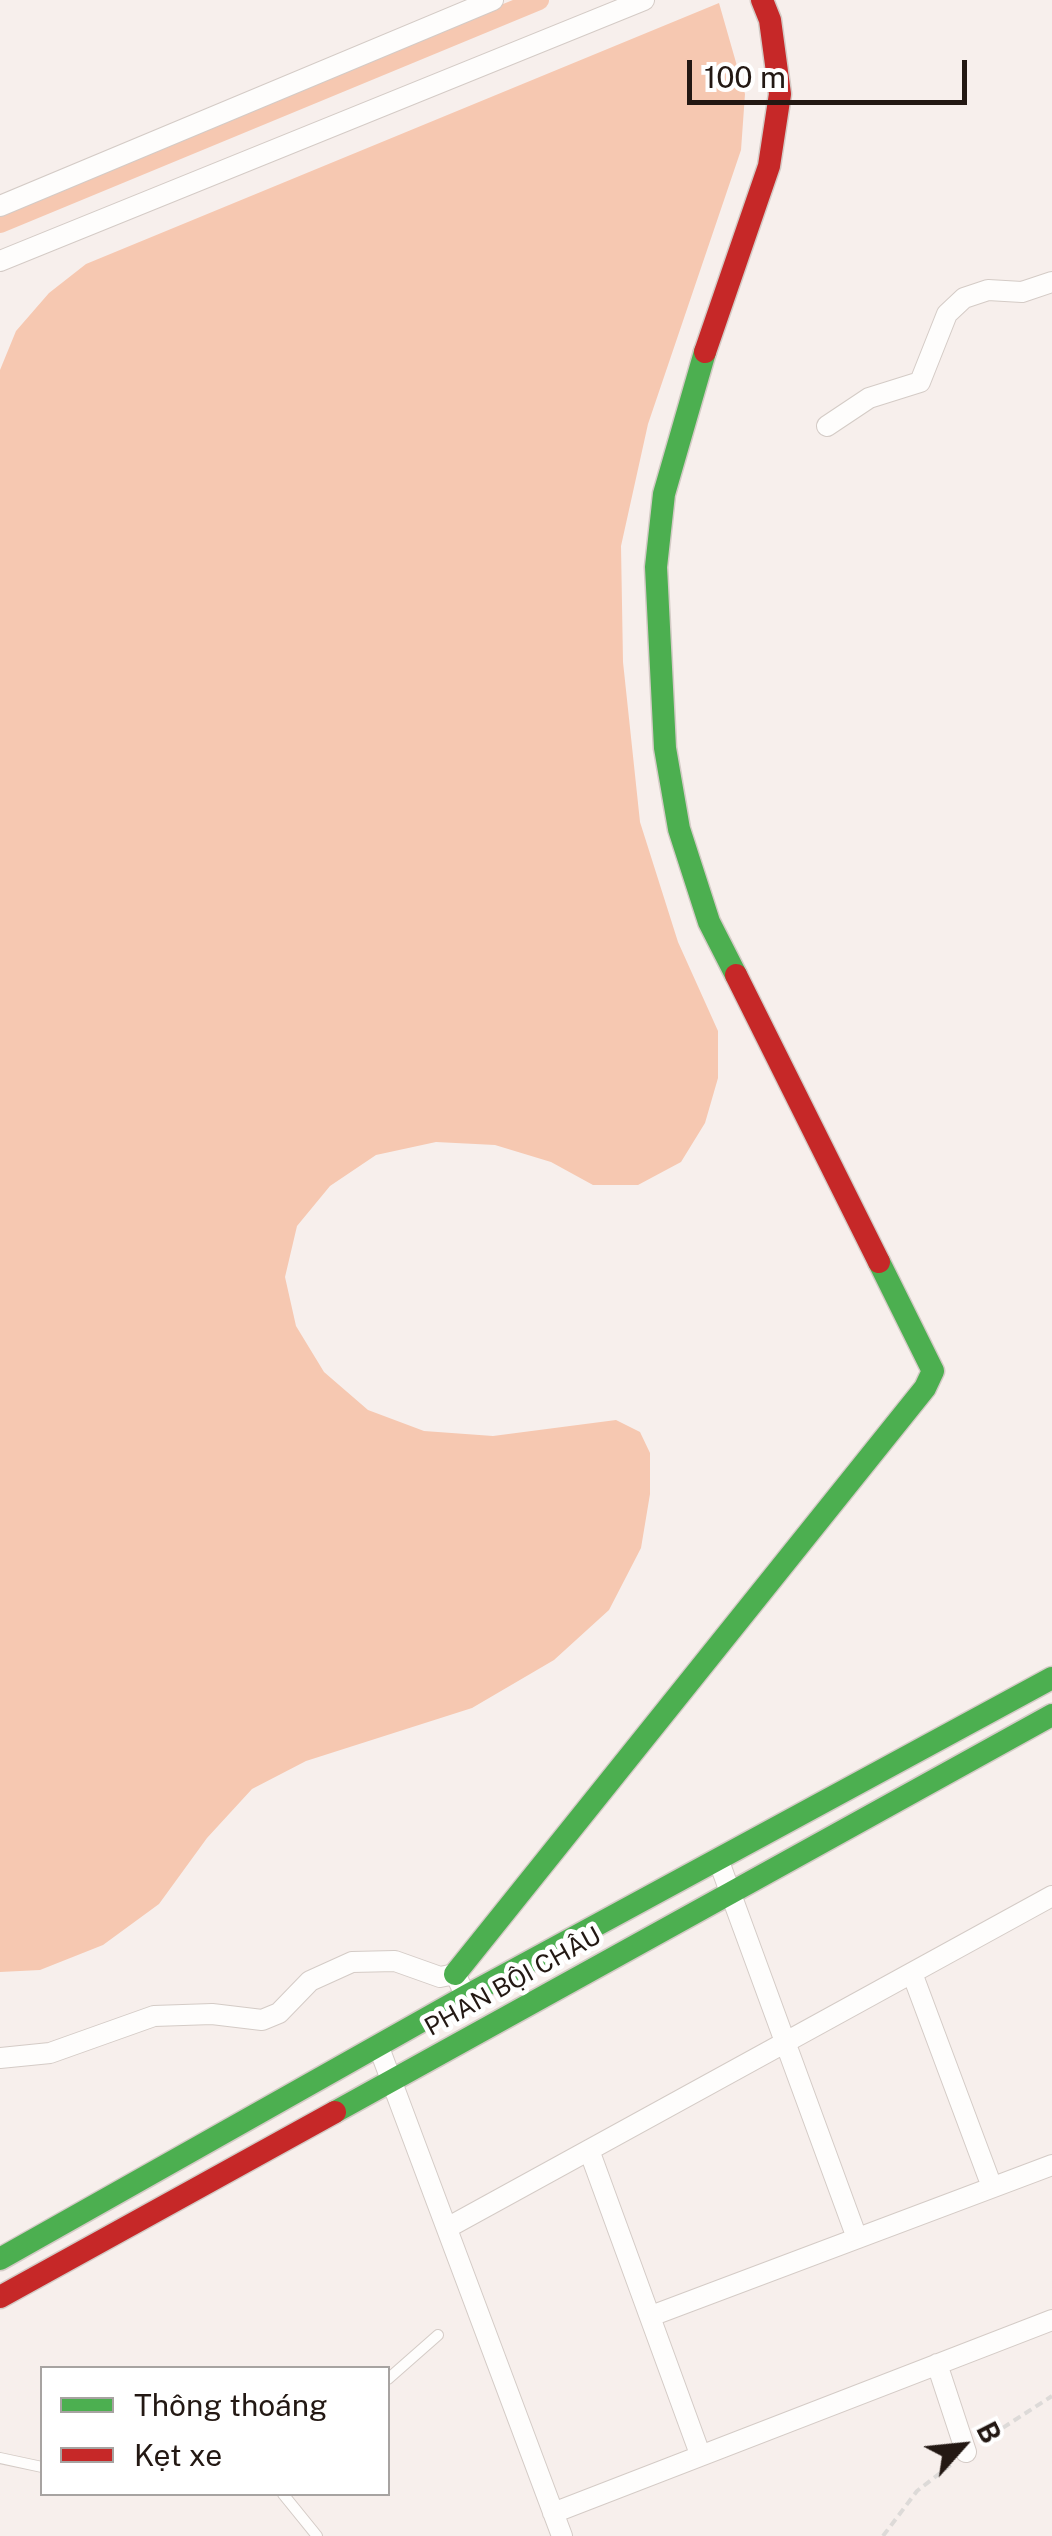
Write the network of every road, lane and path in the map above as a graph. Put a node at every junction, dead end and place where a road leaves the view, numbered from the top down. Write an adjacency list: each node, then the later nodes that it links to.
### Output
1 (493, 0): 4 (street)
2 (644, 0): 5 (street)
3 (762, 0): 14 (street)
4 (0, 206)
5 (0, 261)
6 (1052, 282): 7 (street)
7 (827, 426)
8 (1052, 1678): 10 (street, PHAN BỘI CHÂU)
9 (1052, 1715): 11 (street, PHAN BỘI CHÂU)
10 (718, 1859): 11 (street); 15 (street, PHAN BỘI CHÂU)
11 (730, 1893): 16 (street); 19 (street, PHAN BỘI CHÂU)
12 (1052, 1896): 13 (street)
13 (912, 1973): 16 (street); 22 (street)
14 (454, 1974): 15 (street); 18 (street)
15 (466, 1996): 17 (street, PHAN BỘI CHÂU)
16 (785, 2042): 20 (street); 24 (street)
17 (378, 2045): 19 (street); 25 (street, PHAN BỘI CHÂU)
18 (0, 2058)
19 (392, 2081): 23 (street); 26 (street, PHAN BỘI CHÂU)
20 (589, 2150): 23 (street); 27 (street)
21 (1052, 2165): 22 (street)
22 (992, 2188): 24 (street)
23 (447, 2228): 37 (street)
24 (857, 2238): 27 (street)
25 (0, 2258)
26 (0, 2297)
27 (651, 2316): 33 (street)
28 (1052, 2320): 30 (street)
29 (438, 2336): 31 (lane)
30 (938, 2364): 32 (street); 33 (street)
31 (390, 2377)
32 (966, 2452)
33 (700, 2454): 37 (street)
34 (0, 2458): 35 (lane)
35 (40, 2467)
36 (286, 2496): 38 (lane)
37 (553, 2513): 39 (street)
38 (317, 2536)
39 (562, 2536)

